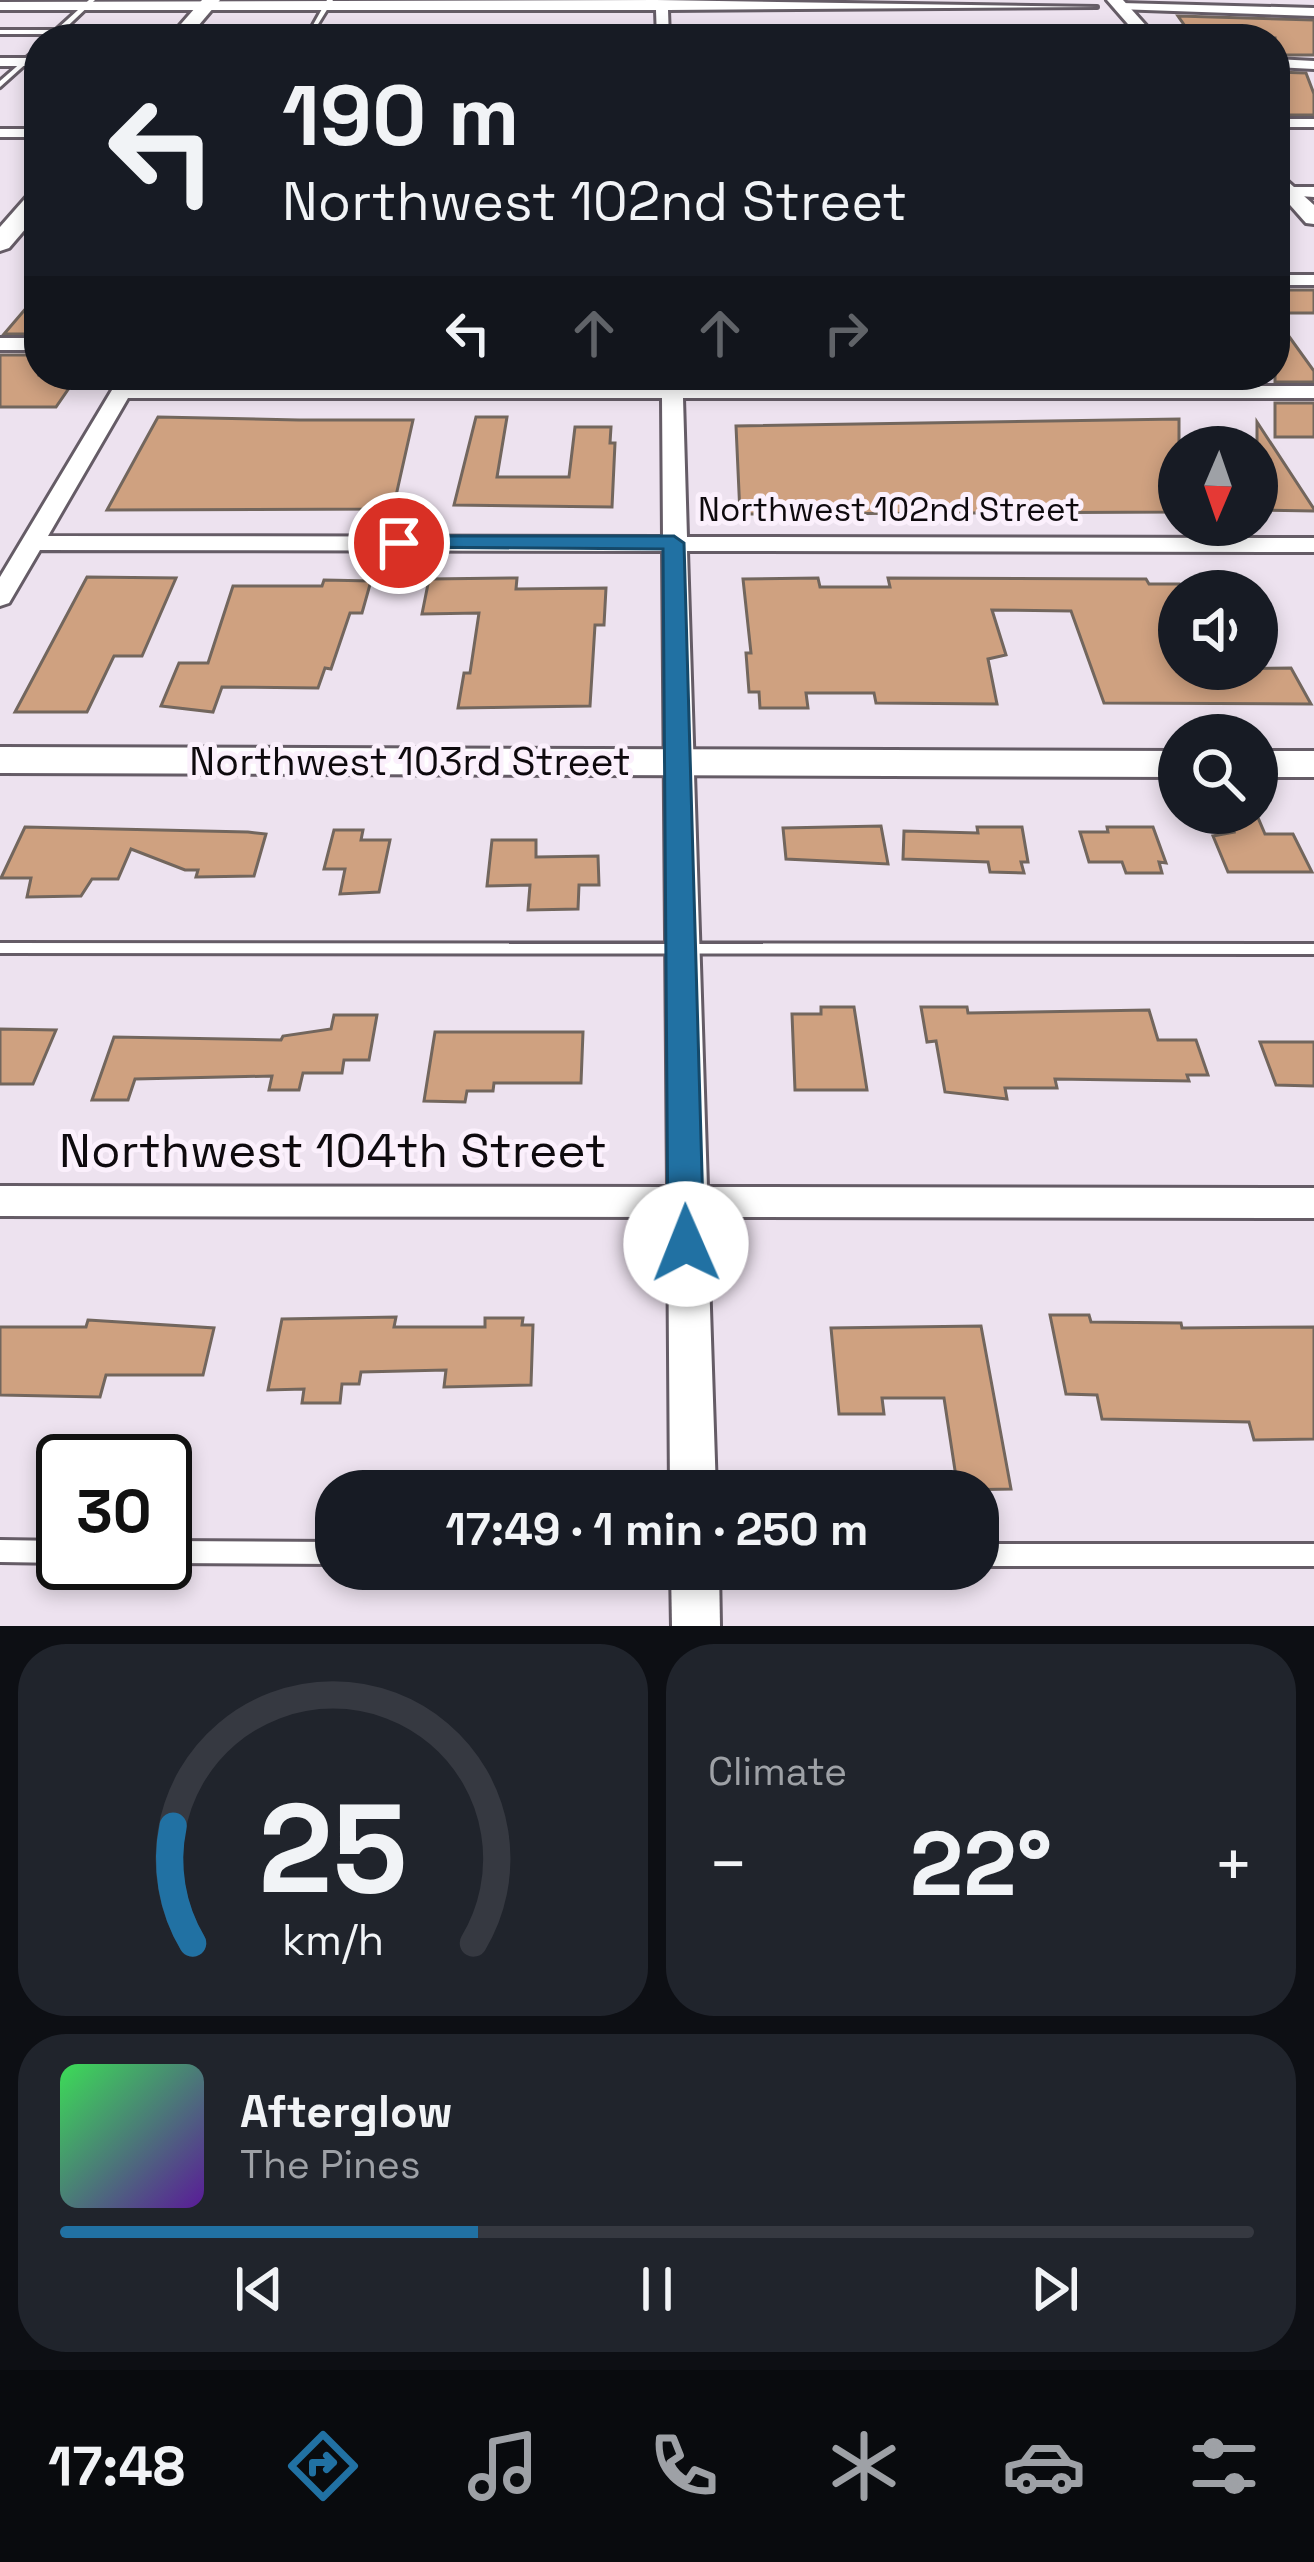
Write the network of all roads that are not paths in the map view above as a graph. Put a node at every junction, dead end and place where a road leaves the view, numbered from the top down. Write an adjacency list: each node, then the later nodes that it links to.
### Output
1 (89, 3): 2 (street); 6 (street); 9 (lane)
2 (208, 3): 3 (street)
3 (329, 3): 4 (street)
4 (662, 3): 7 (street)
5 (1118, 3): 8 (street)
6 (0, 6)
7 (1091, 7)
8 (1314, 12)
9 (67, 24)
10 (1290, 192): 11 (street)
11 (1314, 218)
12 (122, 390): 16 (street)
13 (672, 390): 17 (street)
14 (1154, 390): 15 (street)
15 (1314, 392)
16 (32, 543): 17 (street, Northwest 102nd Street); 19 (street)
17 (674, 543): 18 (street, Northwest 102nd Street); 21 (street)
18 (1314, 545)
19 (0, 598)
20 (0, 760): 21 (main road, Northwest 103rd Street)
21 (678, 762): 22 (main road, Northwest 103rd Street); 26 (street)
22 (1158, 764)
23 (1278, 764): 24 (main road)
24 (1314, 764)
25 (0, 948): 26 (lane)
26 (682, 949): 27 (lane); 29 (street)
27 (1314, 949)
28 (0, 1201): 29 (street, Northwest 104th Street)
29 (685, 1202): 30 (street, Northwest 104th Street); 31 (street)
30 (1314, 1203)
31 (692, 1470)
32 (0, 1551): 33 (lane)
33 (36, 1552)
34 (192, 1552): 35 (lane)
35 (315, 1553)
36 (999, 1555): 37 (lane)
37 (1314, 1555)
38 (695, 1590): 39 (street)
39 (696, 1626)

